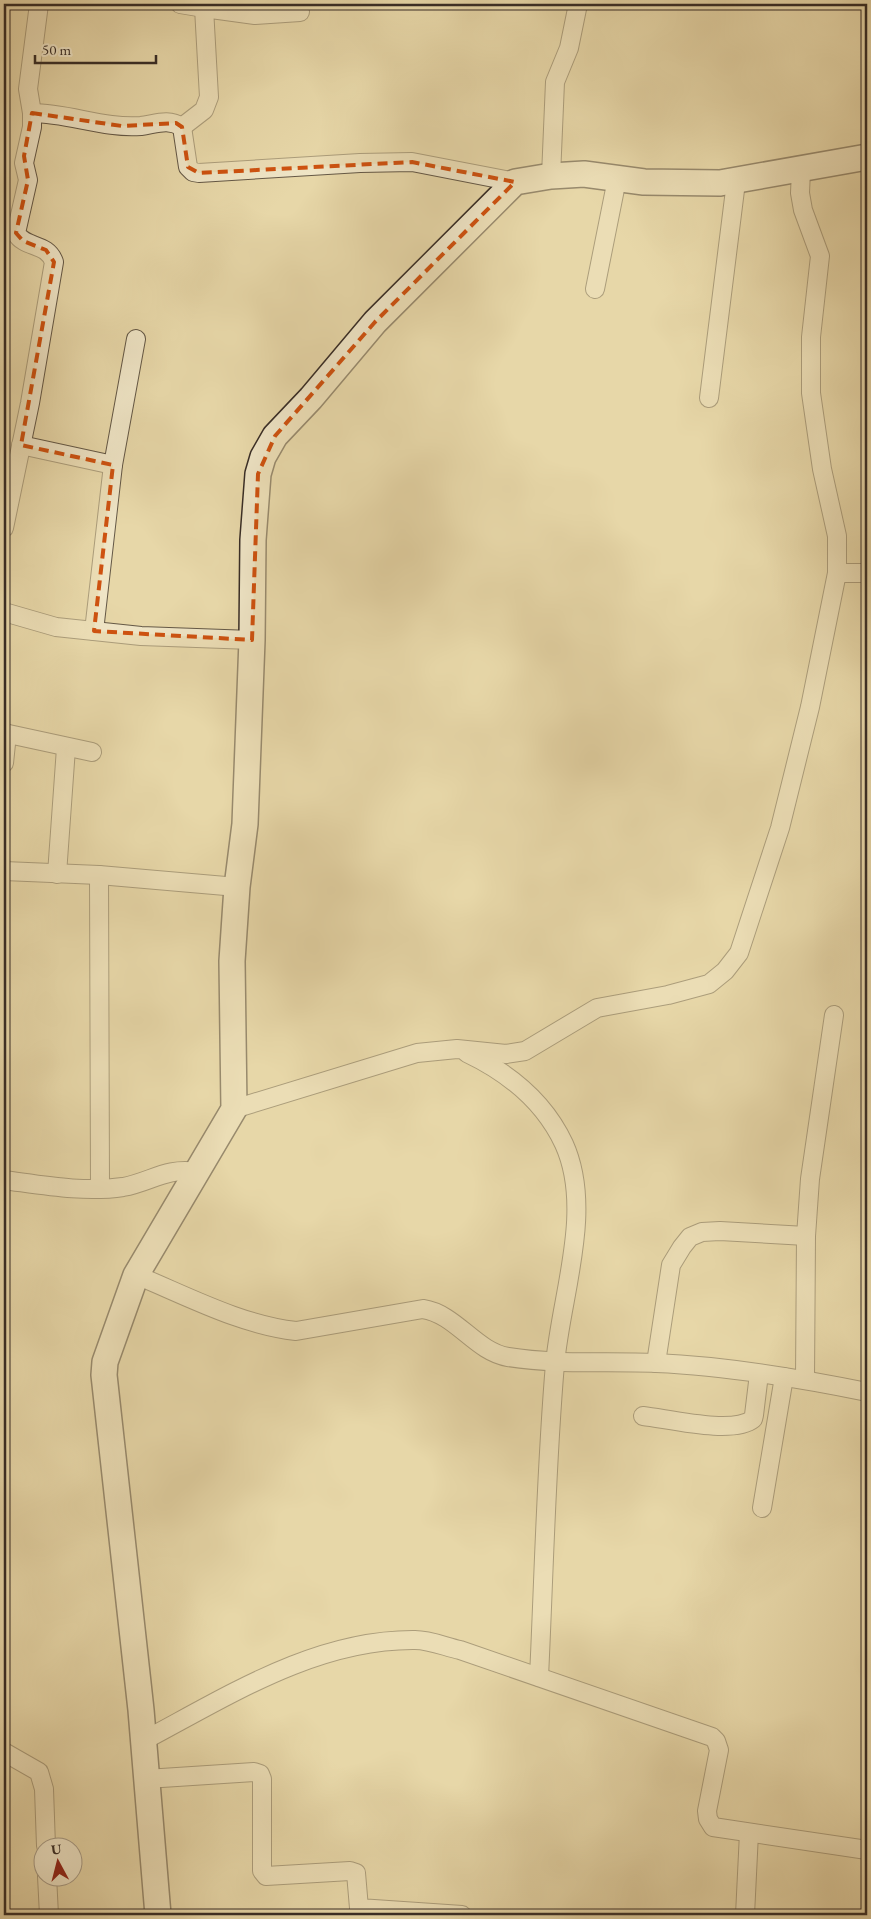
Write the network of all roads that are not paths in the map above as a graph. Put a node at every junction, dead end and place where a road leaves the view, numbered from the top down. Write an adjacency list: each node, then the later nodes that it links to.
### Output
1 (39, 4): 6 (street)
2 (180, 4): 4 (street)
3 (578, 4): 10 (street)
4 (204, 6): 5 (street); 7 (street)
5 (300, 12)
6 (32, 113): 7 (street); 17 (street)
7 (182, 128): 12 (street)
8 (867, 157): 9 (street)
9 (801, 170): 13 (street); 20 (street)
10 (551, 176): 11 (street); 12 (street)
11 (617, 179): 13 (street); 14 (street)
12 (515, 182): 24 (street)
13 (736, 182): 16 (street)
14 (595, 289)
15 (136, 339): 18 (street)
16 (709, 398)
17 (21, 445): 18 (street); 19 (street)
18 (113, 465): 23 (street)
19 (4, 528)
20 (837, 572): 21 (street); 34 (street)
21 (867, 573)
22 (4, 612): 23 (street)
23 (94, 631): 24 (street)
24 (252, 640): 32 (street)
25 (5, 733): 26 (street); 28 (street)
26 (66, 748): 27 (street); 30 (street)
27 (92, 752)
28 (4, 764)
29 (4, 871): 30 (street)
30 (57, 874): 31 (street)
31 (99, 875): 32 (street); 38 (street)
32 (237, 886): 35 (street)
33 (834, 1015): 39 (street)
34 (457, 1049): 35 (street); 41 (street)
35 (234, 1109): 36 (street)
36 (197, 1172): 38 (street); 40 (street)
37 (4, 1180): 38 (street)
38 (100, 1188)
39 (806, 1236): 42 (street); 45 (street)
40 (136, 1275): 41 (street); 50 (street)
41 (555, 1363): 42 (street); 49 (street)
42 (656, 1363): 43 (street)
43 (759, 1374): 44 (street); 47 (street)
44 (784, 1377): 45 (street); 48 (street)
45 (805, 1379): 46 (street)
46 (867, 1392)
47 (643, 1416)
48 (762, 1508)
49 (539, 1678): 50 (street); 53 (street)
50 (143, 1741): 52 (street)
51 (4, 1752): 54 (street)
52 (146, 1778): 58 (street); 59 (street)
53 (749, 1833): 55 (street); 60 (street)
54 (46, 1836)
55 (867, 1850)
56 (48, 1886): 57 (street)
57 (49, 1915)
58 (158, 1915)
59 (462, 1915)
60 (745, 1915)

